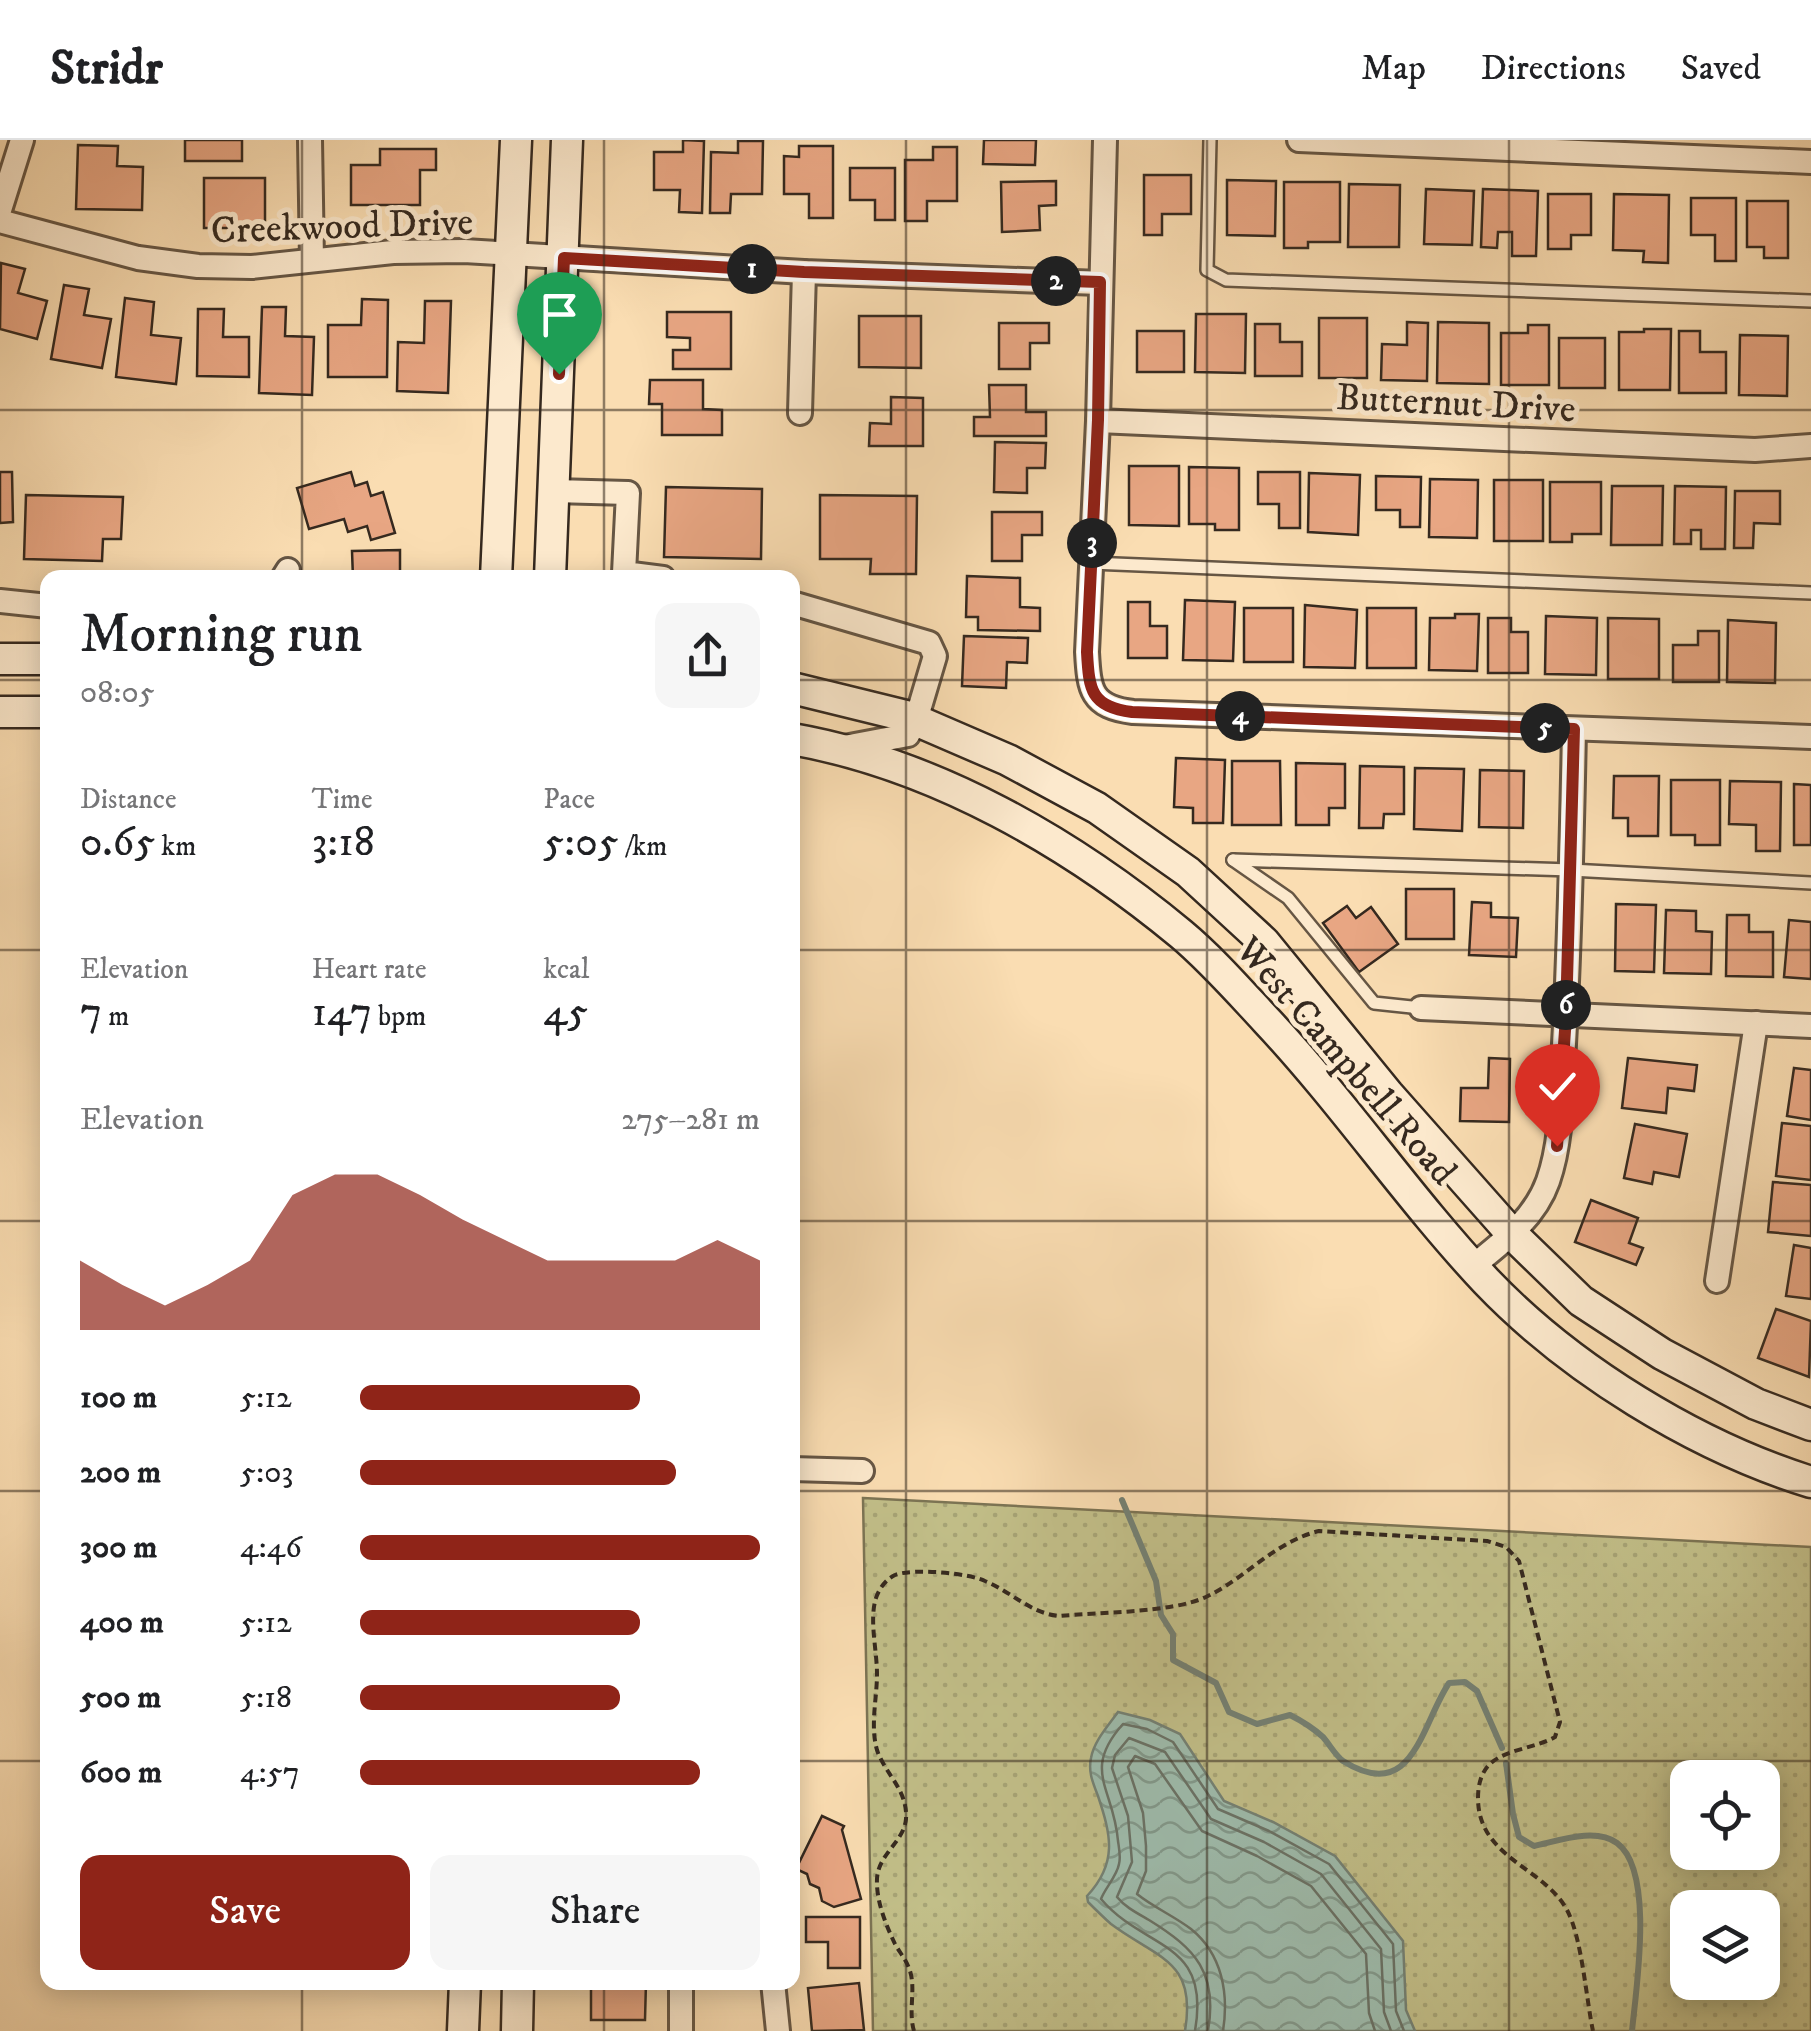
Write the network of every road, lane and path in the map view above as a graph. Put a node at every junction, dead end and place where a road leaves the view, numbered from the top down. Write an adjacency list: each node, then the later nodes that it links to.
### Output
1 (22, 140): 10 (street)
2 (310, 140): 14 (street)
3 (516, 140): 12 (main road)
4 (567, 140): 13 (main road)
5 (1105, 140): 16 (street)
6 (1210, 140): 17 (lane)
7 (1299, 140): 8 (street)
8 (1662, 148): 9 (street)
9 (1811, 162)
10 (0, 210)
11 (0, 221): 14 (street, Creekwood Drive)
12 (512, 255): 13 (street, Creekwood Drive); 14 (street, Creekwood Drive); 23 (main road)
13 (564, 258): 15 (street, Creekwood Drive); 21 (main road)
14 (312, 260)
15 (804, 272): 16 (street, Creekwood Drive); 18 (street)
16 (1100, 282): 19 (street)
17 (1811, 301)
18 (800, 413)
19 (1098, 420): 20 (street, Butternut Drive); 22 (street)
20 (1811, 446)
21 (554, 491): 24 (main road); 25 (street)
22 (1092, 563): 26 (lane); 36 (street)
23 (496, 570)
24 (550, 570)
25 (624, 570)
26 (1811, 593)
27 (0, 600): 28 (street)
28 (40, 605)
29 (800, 605): 35 (street)
30 (0, 659): 31 (main road)
31 (40, 659)
32 (800, 690): 35 (main road, West Campbell Road)
33 (0, 712): 34 (main road)
34 (40, 712)
35 (916, 720): 39 (street); 42 (main road, West Campbell Road)
36 (1574, 729): 37 (street); 40 (street)
37 (1811, 737)
38 (800, 741): 39 (main road, West Campbell Road)
39 (836, 749): 43 (main road, West Campbell Road)
40 (1571, 870): 41 (lane); 44 (lane); 45 (street)
41 (1811, 883)
42 (1286, 969): 43 (main road); 48 (main road, West Campbell Road)
43 (1247, 1000): 49 (main road, West Campbell Road)
44 (1421, 1008): 45 (street)
45 (1566, 1016): 46 (street); 48 (street)
46 (1756, 1023): 47 (street); 50 (street)
47 (1811, 1026)
48 (1512, 1234): 49 (street); 51 (main road, West Campbell Road)
49 (1474, 1266): 54 (main road, West Campbell Road)
50 (1718, 1281)
51 (1811, 1425)
52 (800, 1469): 53 (street)
53 (862, 1471)
54 (1811, 1482)
55 (465, 1990): 59 (main road)
56 (518, 1990): 60 (main road)
57 (681, 1990): 61 (street)
58 (775, 1990): 62 (street)
59 (464, 2031)
60 (517, 2031)
61 (681, 2031)
62 (778, 2031)
63 (914, 2031): 64 (path)
64 (1593, 2031)

